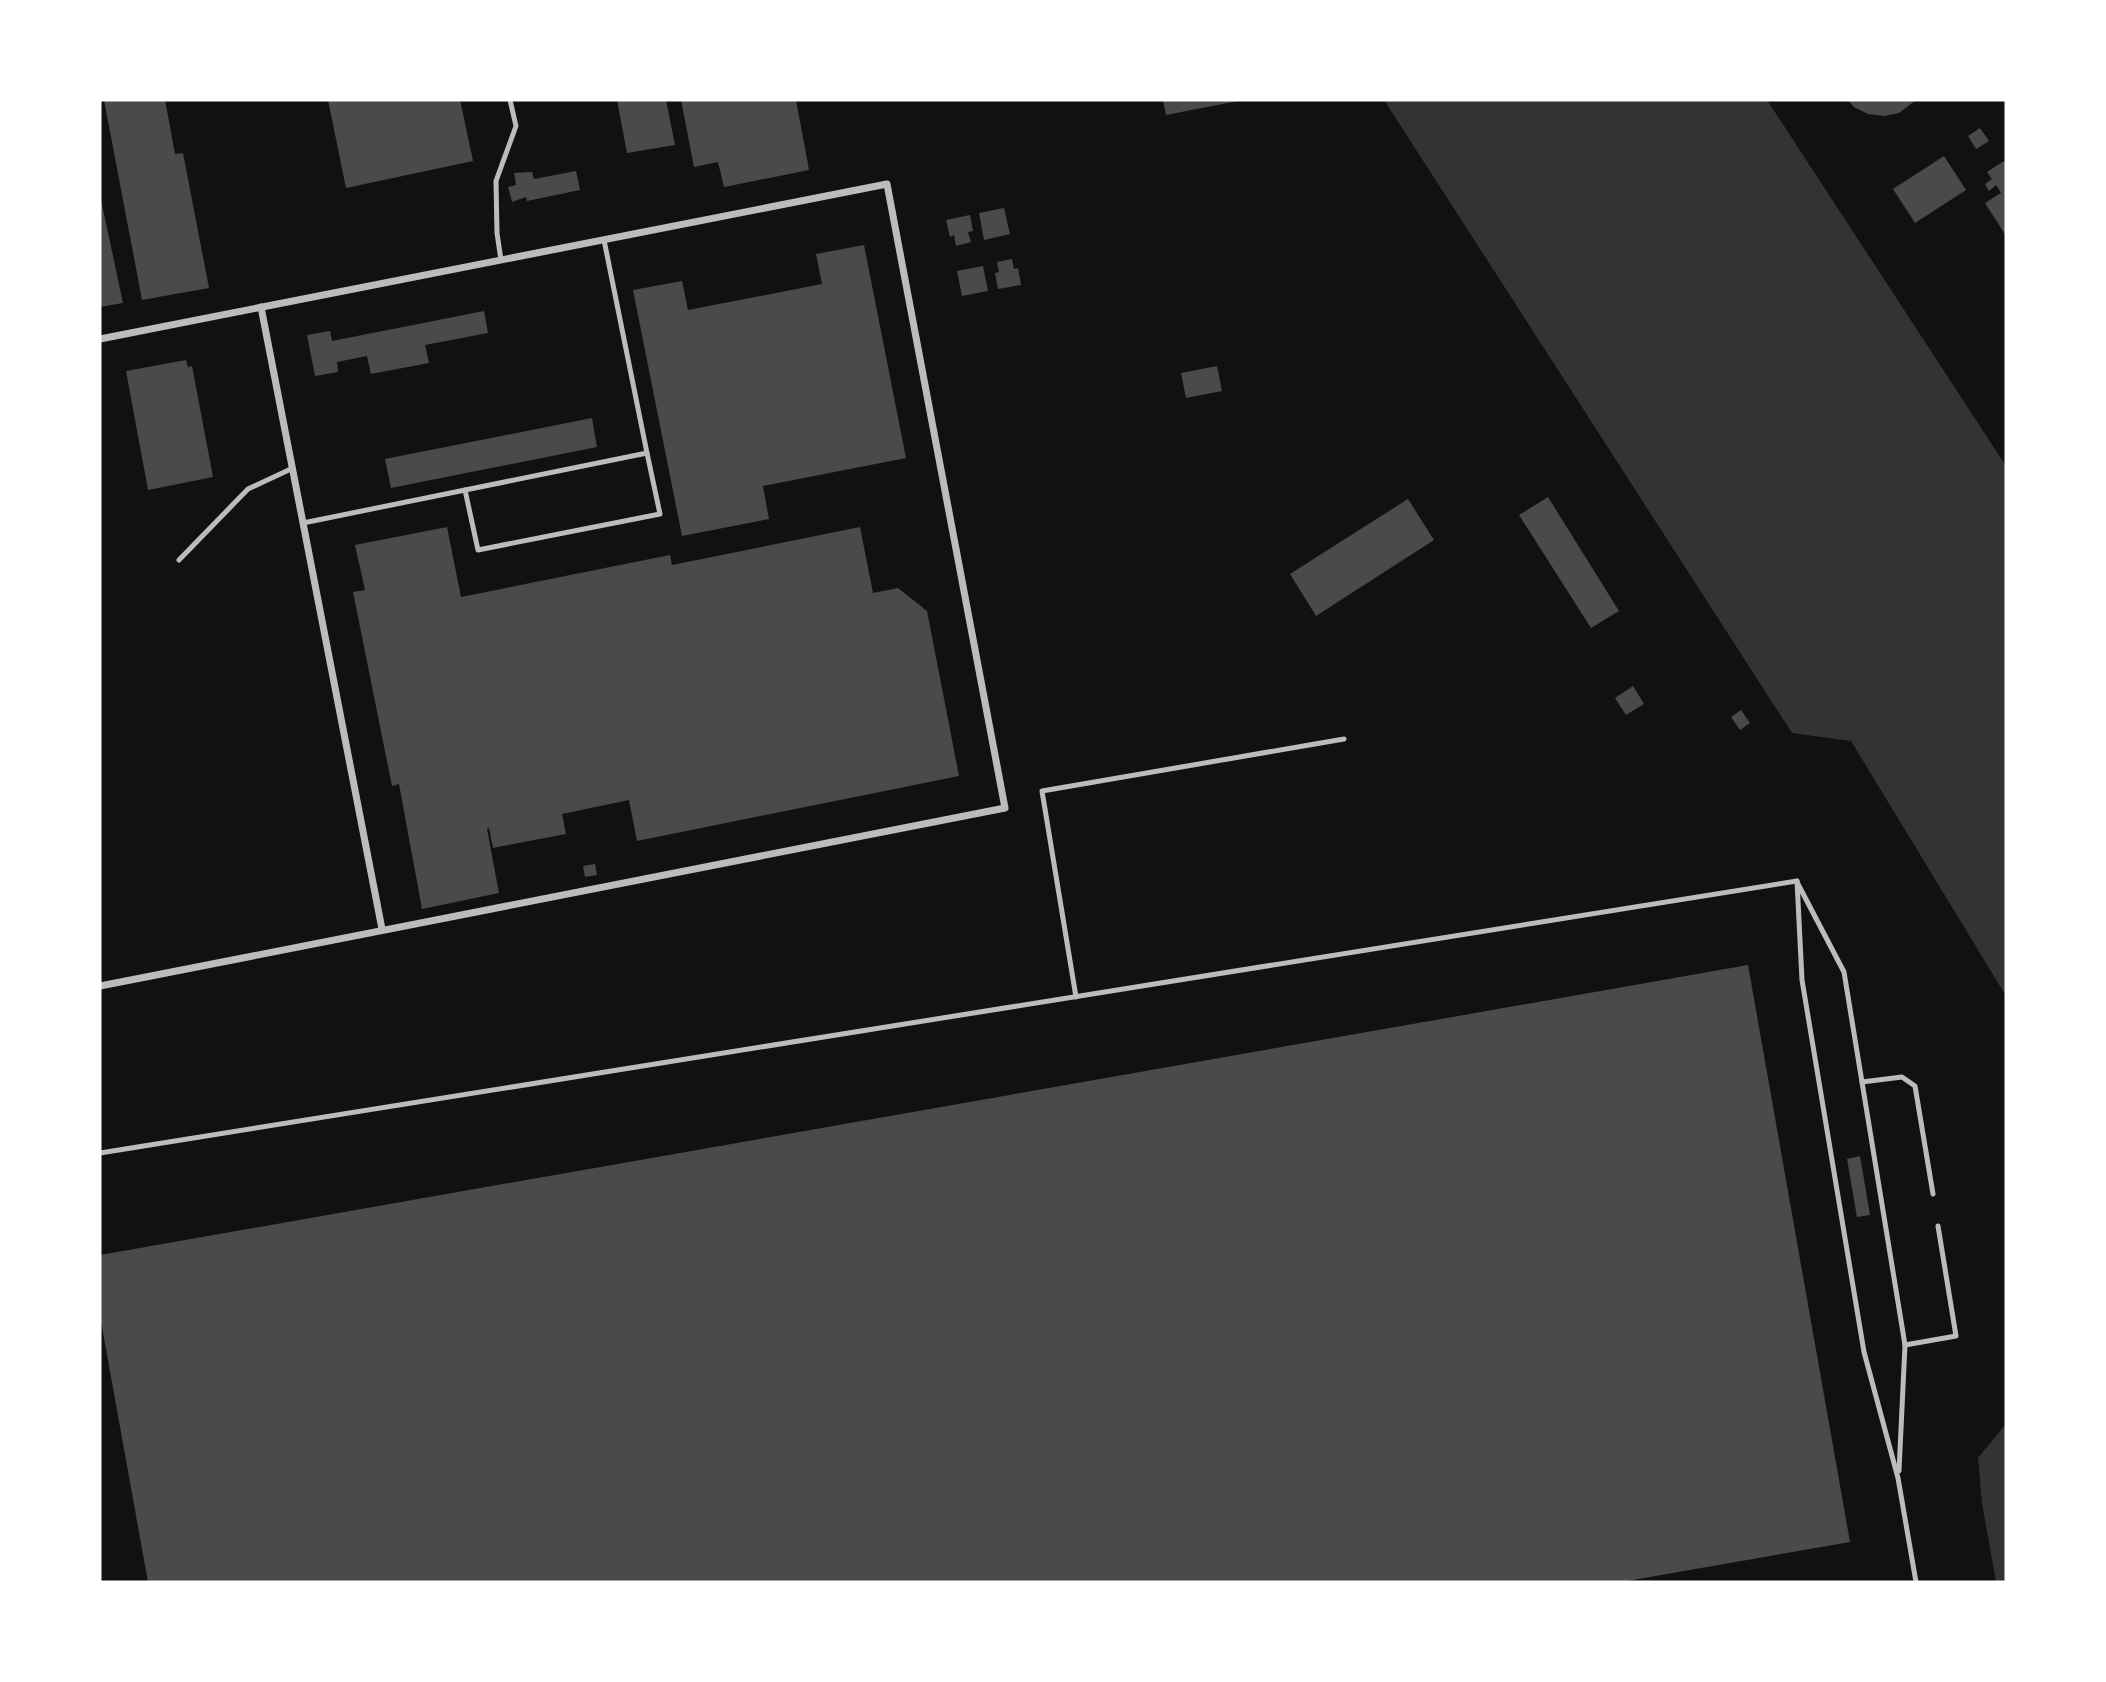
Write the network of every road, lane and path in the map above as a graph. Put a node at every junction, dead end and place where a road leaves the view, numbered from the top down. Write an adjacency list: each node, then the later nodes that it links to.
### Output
1 (510, 100): 3 (lane)
2 (604, 240): 3 (street); 6 (lane); 13 (street)
3 (501, 260): 4 (street)
4 (261, 307): 5 (street); 7 (street)
5 (100, 339)
6 (647, 453): 8 (lane); 8 (lane)
7 (293, 468): 9 (street); 10 (lane)
8 (466, 490): 9 (lane)
9 (303, 523): 13 (street)
10 (179, 560)
11 (1344, 739): 15 (lane)
12 (1797, 881): 15 (lane); 16 (lane); 21 (lane)
13 (382, 929): 14 (street)
14 (100, 986)
15 (1076, 997): 17 (lane)
16 (1862, 1082): 18 (lane); 20 (lane)
17 (100, 1153)
18 (1933, 1194)
19 (1938, 1226): 20 (lane)
20 (1905, 1345): 21 (lane)
21 (1898, 1478): 22 (lane)
22 (1916, 1582)

